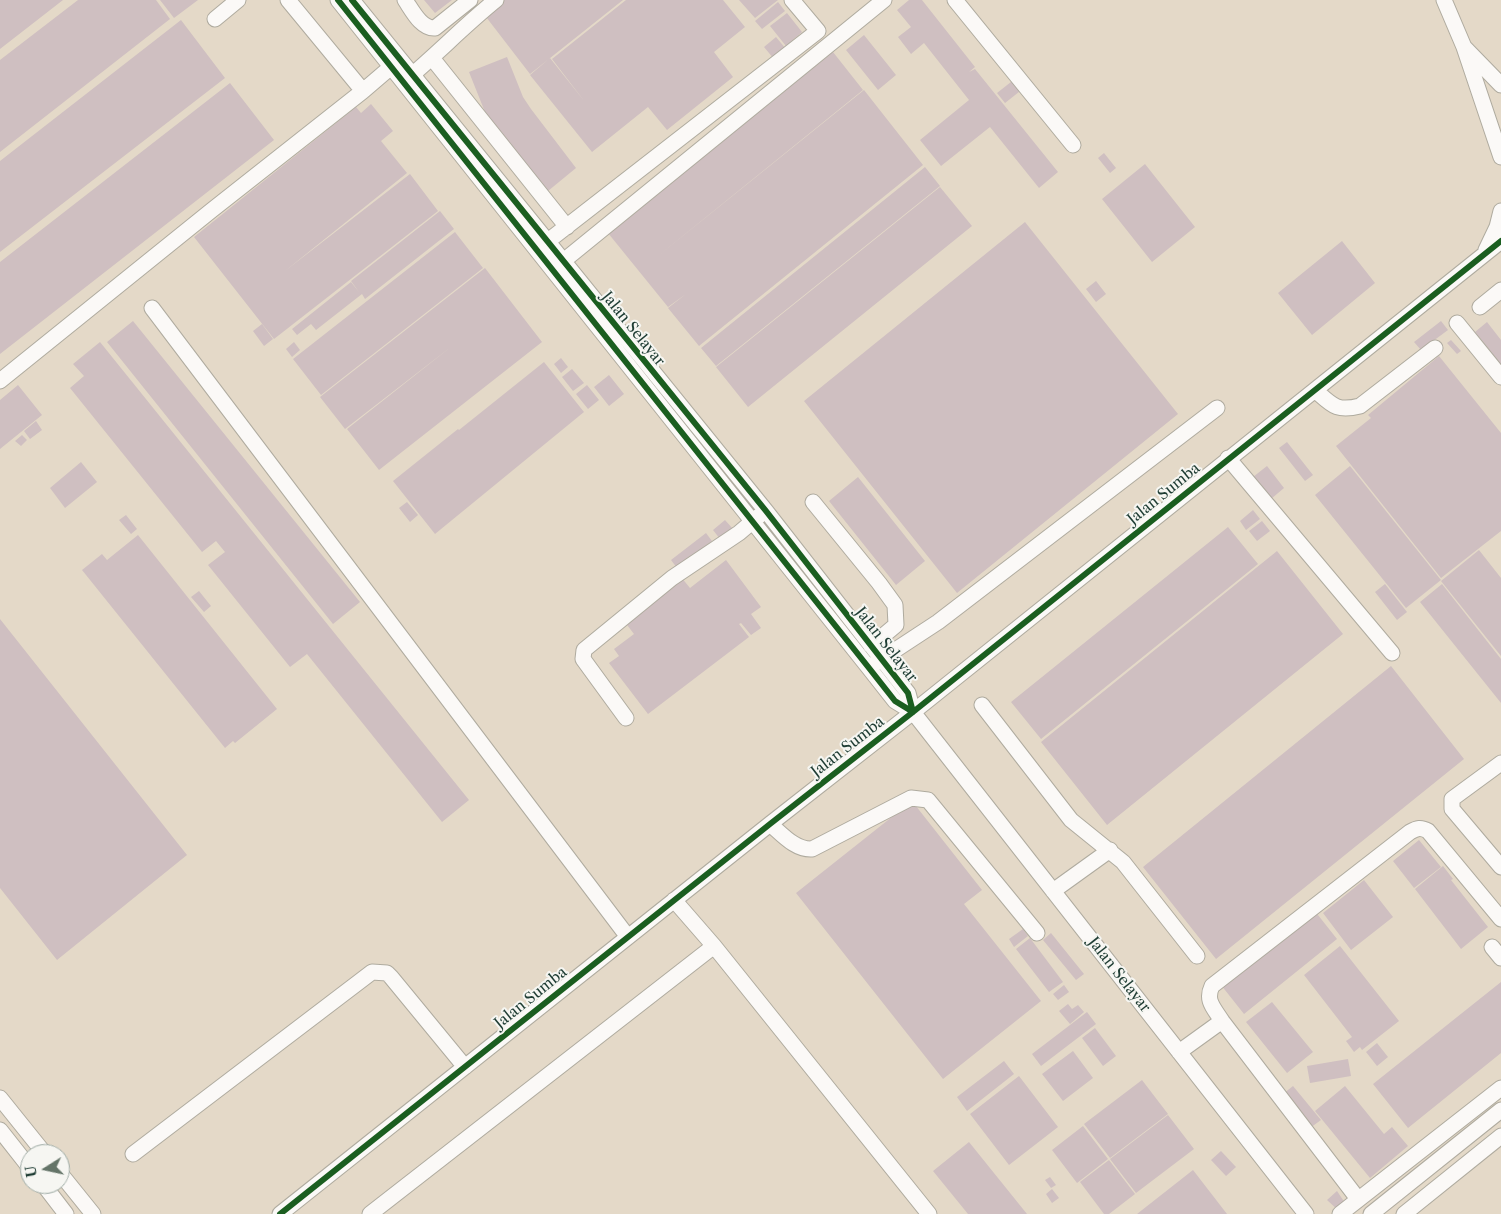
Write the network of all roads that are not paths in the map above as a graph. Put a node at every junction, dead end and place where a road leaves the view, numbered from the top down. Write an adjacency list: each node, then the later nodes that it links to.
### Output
1 (238, 0): 12 (street)
2 (288, 0): 18 (street)
3 (338, 0): 15 (street, Jalan Selayar)
4 (352, 0): 15 (street, Jalan Selayar)
5 (404, 0): 6 (street)
6 (470, 0)
7 (496, 0): 14 (street)
8 (792, 0): 22 (street)
9 (884, 0): 26 (street)
10 (955, 0): 19 (street)
11 (1444, 0): 13 (street)
12 (215, 19)
13 (1464, 47): 17 (street); 20 (street)
14 (432, 58): 16 (street); 22 (street)
15 (396, 63): 16 (street, Jalan Selayar); 18 (street)
16 (408, 78): 24 (street, Jalan Selayar)
17 (1501, 85)
18 (363, 90): 33 (street)
19 (1073, 145)
20 (1501, 157)
21 (1501, 211): 25 (street)
22 (567, 226): 24 (street)
23 (1501, 241): 25 (street, Jalan Sumba)
24 (542, 246): 26 (street, Jalan Selayar)
25 (1484, 254): 34 (street, Jalan Sumba)
26 (557, 265): 36 (street, Jalan Selayar)
27 (1501, 290): 28 (street)
28 (1480, 307)
29 (152, 308): 57 (street)
30 (1457, 323): 32 (street)
31 (1435, 348): 34 (street)
32 (1501, 377)
33 (0, 381)
34 (1314, 390): 37 (street, Jalan Sumba)
35 (1217, 408): 42 (street)
36 (700, 443): 39 (street, Jalan Selayar); 40 (street, Jalan Selayar)
37 (1228, 458): 44 (street); 47 (street, Jalan Sumba)
38 (813, 502): 41 (street)
39 (766, 511): 40 (street); 43 (street, Jalan Selayar)
40 (752, 522): 45 (street, Jalan Selayar); 48 (street)
41 (896, 625): 42 (street); 43 (street)
42 (908, 641): 45 (street)
43 (871, 646): 45 (street, Jalan Selayar)
44 (1392, 653)
45 (875, 664): 47 (street, Jalan Selayar)
46 (982, 705): 51 (street)
47 (913, 712): 50 (street, Jalan Sumba); 53 (street, Jalan Selayar)
48 (626, 718)
49 (1501, 763): 52 (street)
50 (770, 824): 54 (street, Jalan Sumba); 56 (street)
51 (1110, 850): 53 (street); 59 (street)
52 (1500, 863)
53 (1053, 891): 61 (street, Jalan Selayar)
54 (674, 900): 57 (street, Jalan Sumba); 58 (street)
55 (1501, 919): 60 (street)
56 (1038, 933)
57 (628, 937): 62 (street, Jalan Sumba)
58 (714, 946): 77 (street); 78 (street)
59 (1197, 956)
60 (1222, 1021): 61 (street); 73 (street)
61 (1179, 1052): 79 (street, Jalan Selayar)
62 (465, 1067): 69 (street); 76 (street, Jalan Sumba)
63 (1501, 1088): 73 (street)
64 (0, 1098): 68 (street)
65 (1501, 1110): 81 (street)
66 (0, 1130): 70 (street)
67 (1501, 1136): 82 (street)
68 (37, 1144)
69 (133, 1154)
70 (20, 1155)
71 (70, 1185): 75 (street)
72 (51, 1194): 74 (street)
73 (1358, 1199): 80 (street)
74 (66, 1214)
75 (93, 1214)
76 (280, 1214)
77 (370, 1214)
78 (929, 1214)
79 (1306, 1214)
80 (1340, 1214)
81 (1371, 1214)
82 (1404, 1214)

